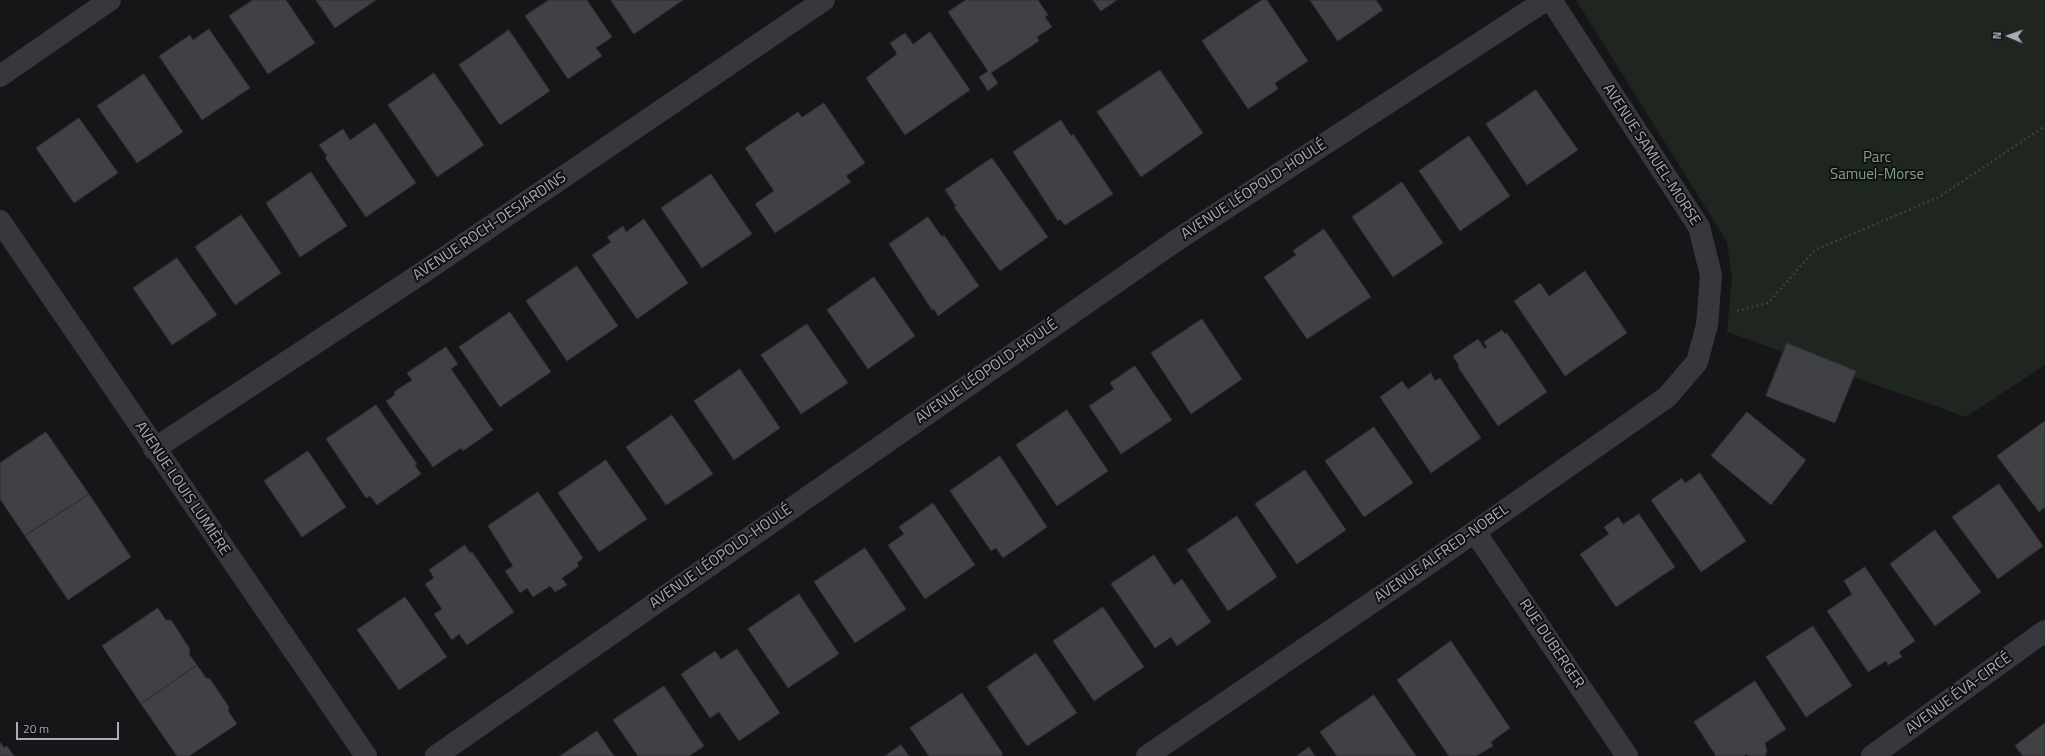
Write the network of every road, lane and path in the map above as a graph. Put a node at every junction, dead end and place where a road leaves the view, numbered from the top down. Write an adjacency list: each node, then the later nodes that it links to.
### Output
1 (110, 0): 5 (street)
2 (824, 0): 9 (street, AVENUE ROCH-DESJARDINS)
3 (1546, 0): 13 (street, AVENUE LÉOPOLD-HOULÉ)
4 (1551, 0): 8 (street, AVENUE SAMUEL-MORSE)
5 (0, 76)
6 (2045, 126): 8 (path)
7 (0, 222): 9 (street, AVENUE LOUIS LUMIÈRE)
8 (1707, 321): 10 (street, AVENUE ALFRED-NOBEL)
9 (154, 449): 12 (street, AVENUE LOUIS LUMIÈRE)
10 (1475, 532): 14 (street, AVENUE ALFRED-NOBEL); 15 (street, RUE DUBERGER)
11 (2045, 631): 16 (street, AVENUE ÉVA-CIRCÉ)
12 (366, 756)
13 (436, 756)
14 (1147, 756)
15 (1627, 756)
16 (1872, 756)

